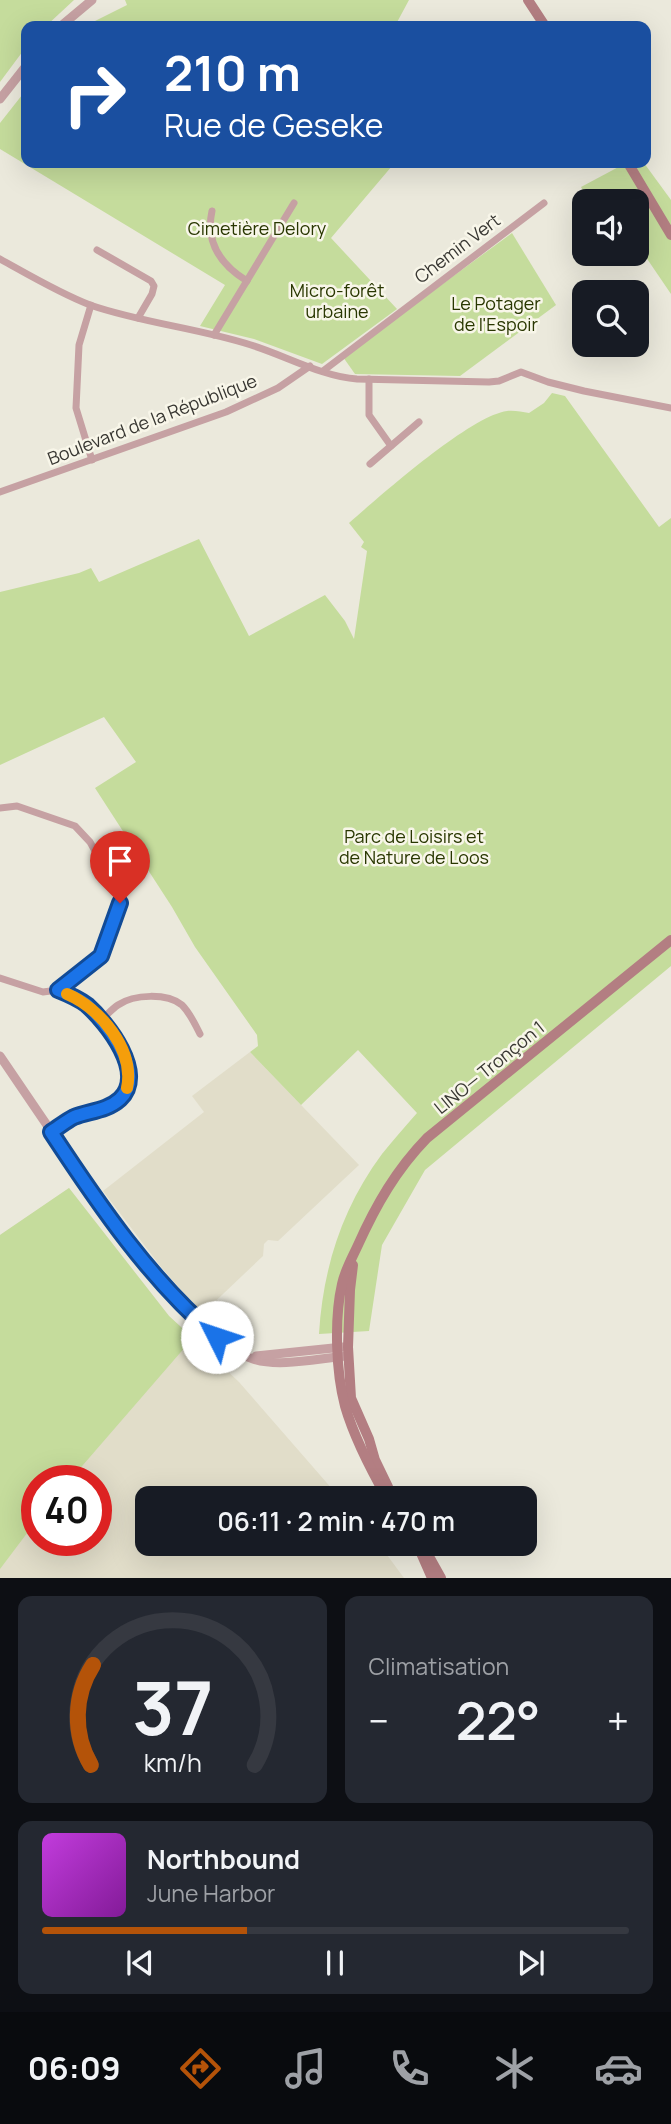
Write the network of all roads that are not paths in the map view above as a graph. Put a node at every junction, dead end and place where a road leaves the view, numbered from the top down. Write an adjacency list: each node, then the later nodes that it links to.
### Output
1 (92, 0): 3 (street)
2 (528, 0): 4 (main road)
3 (67, 21)
4 (542, 21)
5 (21, 72): 6 (street)
6 (0, 99)
7 (631, 168): 11 (main road)
8 (294, 203): 14 (street)
9 (544, 203): 19 (street, Chemin Vert)
10 (212, 211): 14 (street)
11 (671, 235)
12 (97, 250): 16 (street)
13 (0, 259): 15 (street)
14 (247, 281): 17 (street)
15 (91, 305): 16 (street); 24 (street)
16 (138, 318): 17 (street)
17 (214, 335): 18 (street)
18 (310, 366): 19 (street); 24 (street, Boulevard de la République)
19 (323, 370): 20 (street)
20 (369, 379): 21 (street); 23 (street)
21 (671, 408)
22 (419, 422): 23 (street)
23 (391, 446): 25 (street)
24 (92, 460): 26 (street, Boulevard de la République)
25 (370, 464)
26 (0, 492)
27 (0, 808): 30 (street)
28 (671, 940): 35 (main road, LINO— Tronçon 1)
29 (0, 978): 30 (street)
30 (58, 990): 31 (street)
31 (101, 1020): 32 (street); 34 (street)
32 (200, 1034)
33 (0, 1056): 34 (street)
34 (51, 1132): 35 (street)
35 (343, 1352): 36 (main road); 37 (main road)
36 (380, 1486)
37 (388, 1486)
38 (422, 1556): 40 (main road)
39 (429, 1556): 41 (main road)
40 (432, 1578)
41 (441, 1578)

